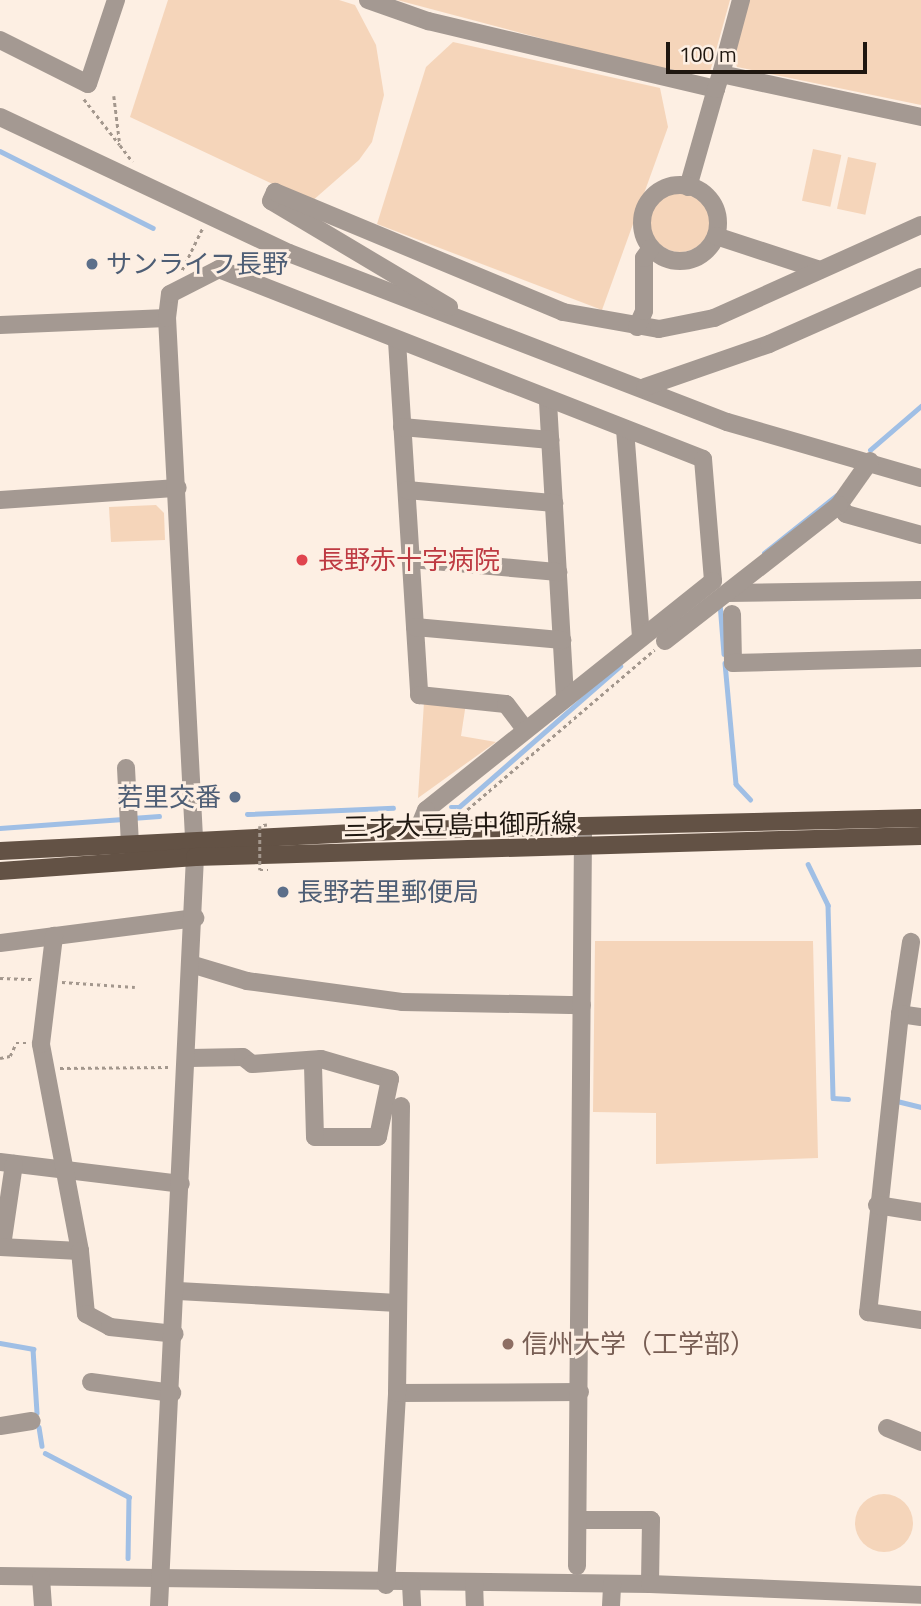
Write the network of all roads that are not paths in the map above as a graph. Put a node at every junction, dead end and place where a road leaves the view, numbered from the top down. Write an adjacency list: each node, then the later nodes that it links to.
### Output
1 (116, 0): 4 (street)
2 (368, 0): 5 (street)
3 (741, 0): 5 (street)
4 (0, 40)
5 (719, 81): 7 (street); 8 (street)
6 (0, 117): 16 (street)
7 (921, 117)
8 (688, 187): 10 (street); 11 (street)
9 (921, 225): 12 (street)
10 (716, 236): 11 (street); 12 (street)
11 (651, 248): 19 (street)
12 (820, 271): 19 (street)
13 (921, 277): 14 (street)
14 (897, 289): 15 (street); 21 (street)
15 (921, 292)
16 (454, 317): 19 (street); 21 (street)
17 (167, 318): 18 (street); 20 (street); 28 (street)
18 (0, 325)
19 (637, 327)
20 (397, 341): 22 (street); 23 (street)
21 (645, 387): 26 (street)
22 (548, 402): 24 (street); 25 (street)
23 (402, 427): 25 (street); 29 (street)
24 (625, 429): 40 (street); 40 (street)
25 (550, 440): 31 (street)
26 (870, 461): 27 (street); 32 (street)
27 (921, 478)
28 (178, 488): 30 (street); 52 (street)
29 (407, 490): 31 (street); 34 (street)
30 (0, 500)
31 (554, 503): 35 (street)
32 (839, 505): 33 (street); 37 (street)
33 (921, 535)
34 (411, 559): 35 (street); 39 (street)
35 (558, 572): 41 (street)
36 (921, 590): 37 (street)
37 (727, 593): 42 (street)
38 (732, 614): 43 (street)
39 (415, 627): 41 (street); 45 (street)
40 (641, 636): 44 (street)
41 (562, 640): 44 (street)
42 (665, 641)
43 (921, 658)
44 (565, 696): 45 (street)
45 (525, 729): 49 (street)
46 (126, 768): 51 (street)
47 (921, 818): 48 (main road, 三才大豆島中御所線)
48 (583, 829): 49 (main road, 三才大豆島中御所線); 53 (street)
49 (418, 830): 52 (main road, 三才大豆島中御所線)
50 (921, 836): 53 (main road, 三才大豆島中御所線)
51 (130, 844): 52 (main road, 三才大豆島中御所線); 54 (main road, 三才大豆島中御所線)
52 (195, 848): 53 (main road, 三才大豆島中御所線); 55 (main road, 三才大豆島中御所線); 56 (street)
53 (583, 848): 61 (street)
54 (0, 850)
55 (0, 871)
56 (195, 918): 57 (street); 60 (street)
57 (54, 936): 59 (street); 68 (street)
58 (911, 942): 62 (street)
59 (0, 943)
60 (194, 965): 61 (street); 64 (street)
61 (582, 1005): 79 (street)
62 (900, 1014): 63 (street); 70 (street)
63 (921, 1017)
64 (190, 1062): 65 (street); 69 (street)
65 (313, 1064): 65 (street)
66 (401, 1106): 75 (street)
67 (7, 1163): 68 (street); 72 (street)
68 (67, 1172): 69 (street); 73 (street)
69 (181, 1184): 74 (street)
70 (877, 1205): 71 (street); 76 (street)
71 (921, 1212)
72 (1, 1246): 73 (street)
73 (80, 1251): 77 (street)
74 (178, 1291): 75 (street); 77 (street)
75 (398, 1303): 81 (street)
76 (921, 1320)
77 (175, 1334): 80 (street)
78 (91, 1382): 80 (street)
79 (580, 1392): 81 (street); 86 (street)
80 (172, 1393): 90 (street)
81 (397, 1393): 95 (street)
82 (32, 1421): 83 (street)
83 (0, 1426)
84 (887, 1428): 85 (street)
85 (921, 1441)
86 (578, 1520): 87 (street); 94 (street)
87 (577, 1566)
88 (0, 1576): 89 (street)
89 (41, 1578): 90 (street); 98 (street)
90 (160, 1581): 95 (street); 99 (street)
91 (474, 1582): 92 (street); 93 (street); 101 (street)
92 (411, 1584): 95 (street); 100 (street)
93 (612, 1584): 94 (street); 102 (street)
94 (650, 1584): 96 (street)
95 (386, 1585)
96 (718, 1587): 97 (street); 103 (street)
97 (914, 1599)
98 (43, 1606)
99 (159, 1606)
100 (412, 1606)
101 (475, 1606)
102 (611, 1606)
103 (719, 1606)

